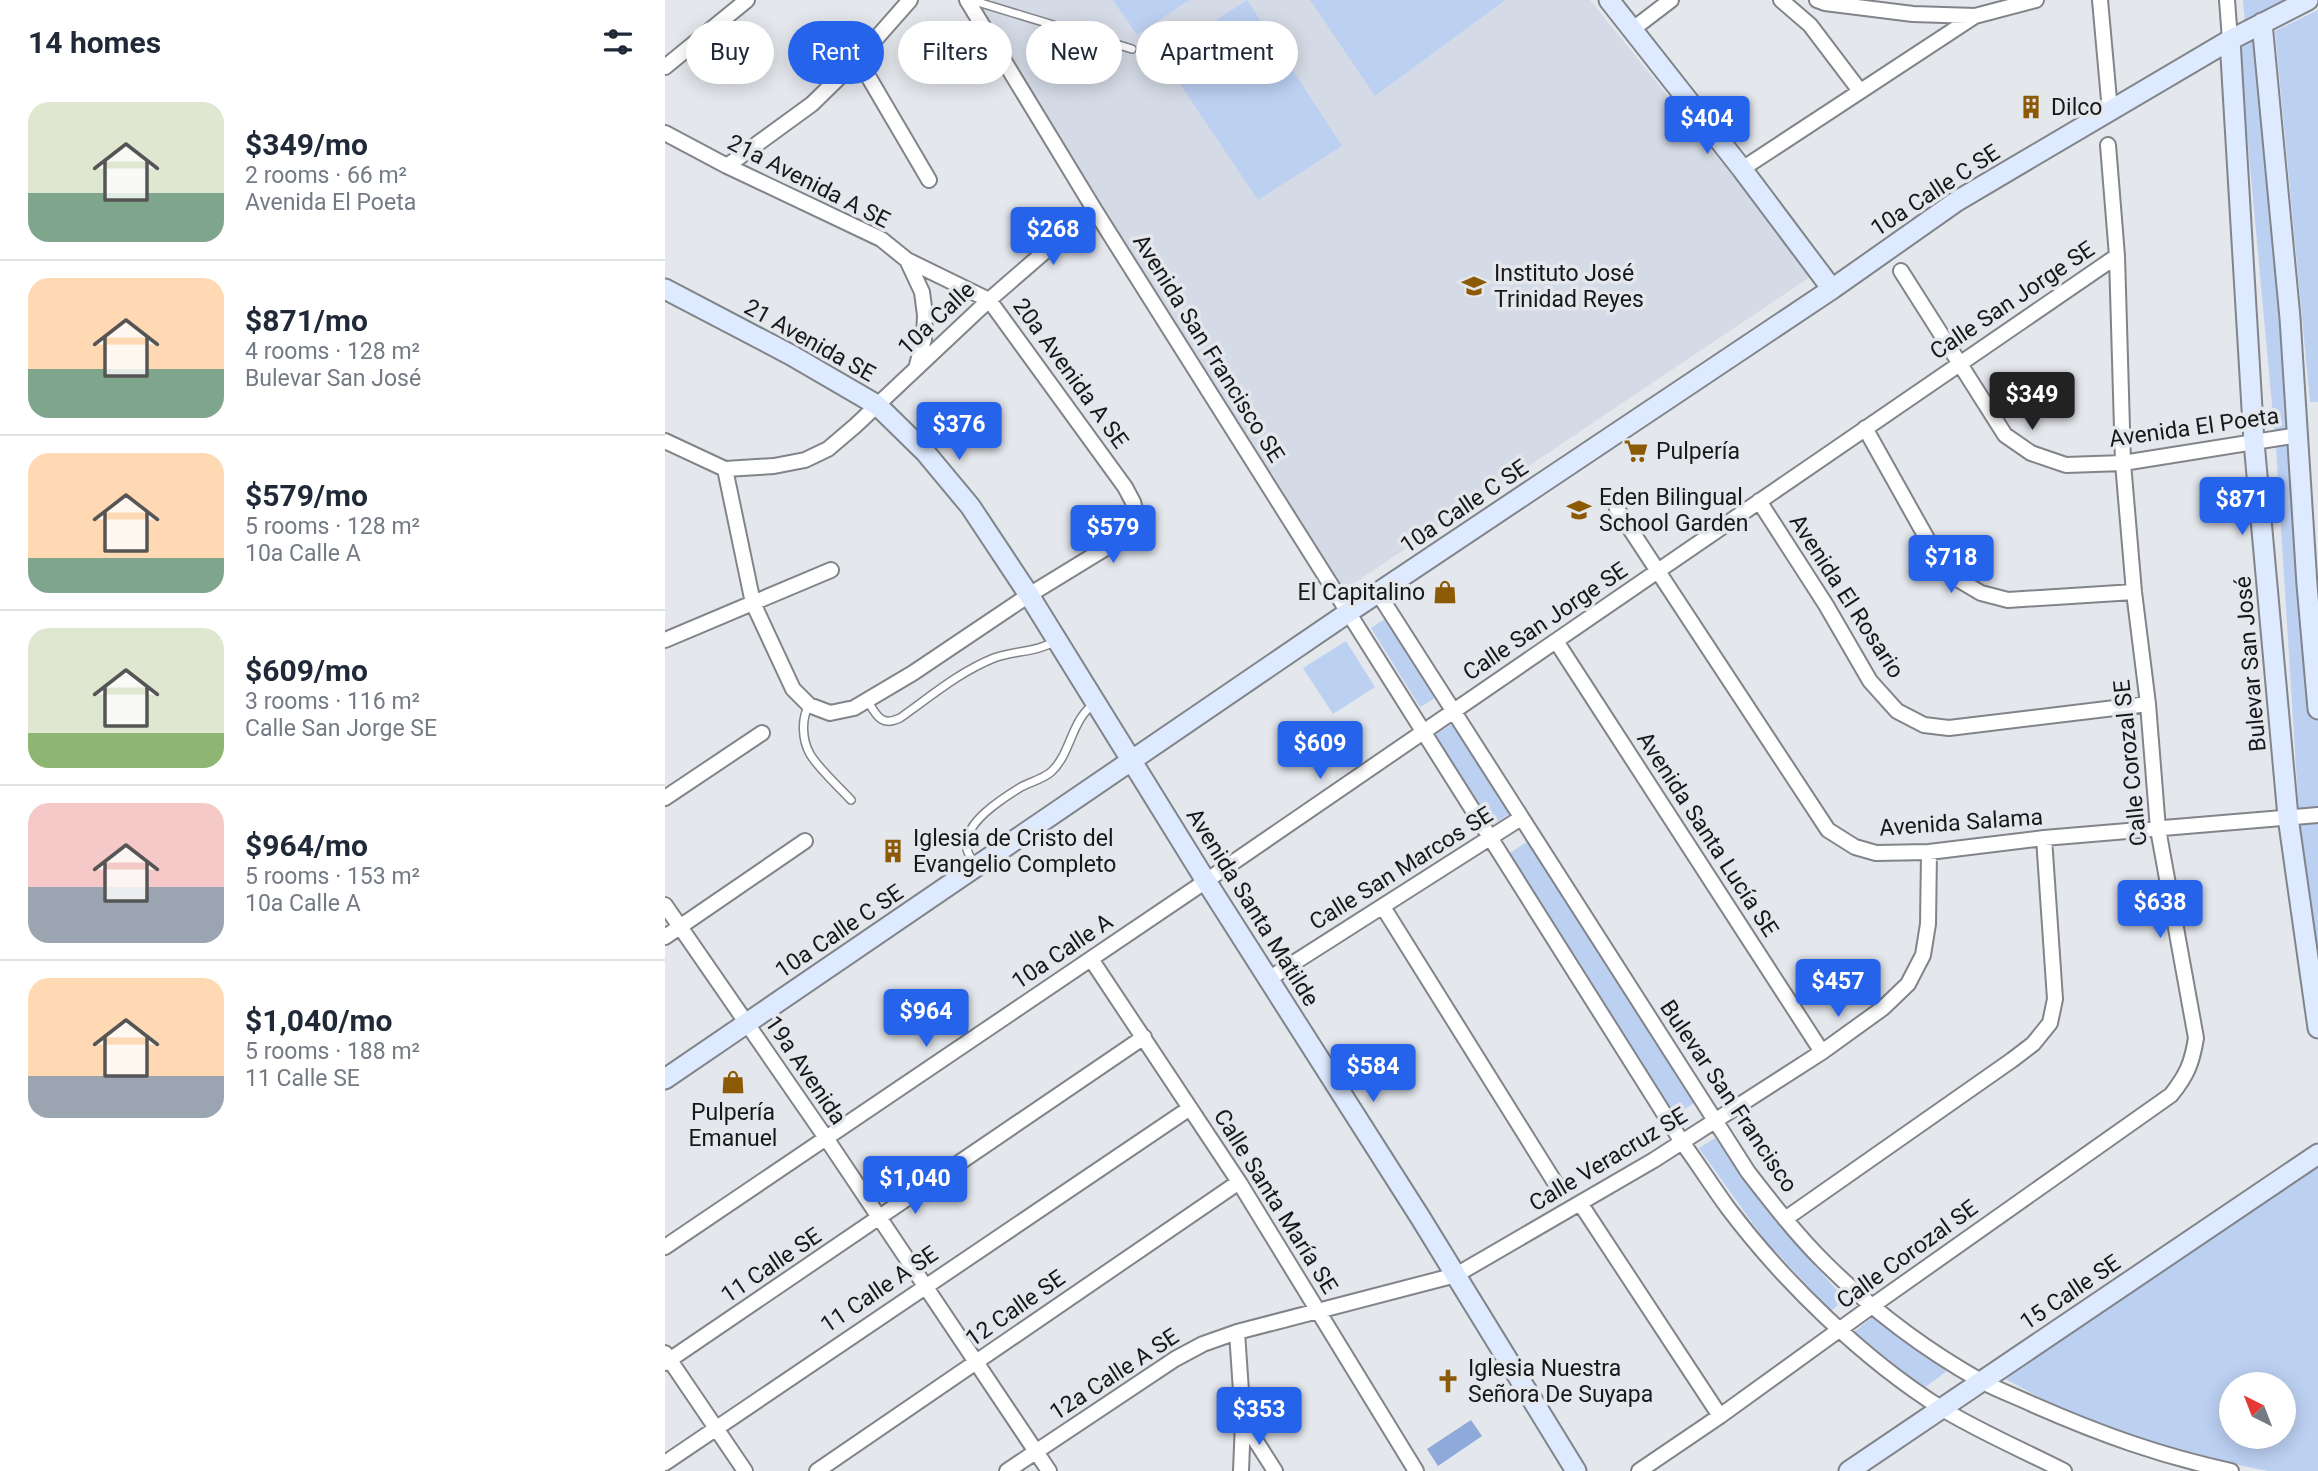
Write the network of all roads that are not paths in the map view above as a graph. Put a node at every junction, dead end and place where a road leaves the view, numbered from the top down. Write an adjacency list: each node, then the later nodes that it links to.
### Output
1 (747, 0): 19 (street)
2 (910, 0): 16 (street)
3 (969, 0): 18 (lane); 29 (street, Avenida San Francisco SE)
4 (1609, 0): 15 (street)
5 (1671, 0): 15 (street)
6 (1781, 0): 14 (street)
7 (2036, 0): 12 (street)
8 (2100, 0): 23 (street)
9 (2227, 0): 17 (street, Bulevar San José)
10 (2308, 0): 13 (street, 10a Calle C SE)
11 (1821, 1): 12 (street); 14 (street)
12 (1975, 16): 22 (street)
13 (2263, 23): 17 (street, 10a Calle C SE); 40 (street)
14 (1810, 25): 22 (street)
15 (1633, 29): 27 (street)
16 (884, 30)
17 (2230, 40): 23 (street, 10a Calle C SE); 42 (street, Bulevar San José)
18 (1132, 49)
19 (665, 67)
20 (832, 84): 26 (street)
21 (873, 84): 28 (street)
22 (1860, 91): 27 (street)
23 (2110, 111): 34 (street, 10a Calle C SE)
24 (665, 133): 26 (street, 21a Avenida A SE)
25 (2108, 145): 30 (street, Calle Corozal SE)
26 (727, 166): 31 (street, 21a Avenida A SE)
27 (1742, 169): 34 (street)
28 (929, 180)
29 (1094, 209): 35 (street, 10a Calle); 55 (street, Avenida San Francisco SE)
30 (2117, 256): 36 (street, Calle San Jorge SE); 43 (street, Calle Corozal SE)
31 (908, 260): 35 (street, 20a Avenida A SE); 37 (street, 21a Avenida A SE)
32 (1901, 271): 36 (street, Avenida El Poeta)
33 (665, 289): 38 (street, 21 Avenida SE)
34 (1832, 289): 52 (street, 10a Calle C SE)
35 (989, 299): 37 (street, 10a Calle); 53 (street, 20a Avenida A SE)
36 (1960, 363): 39 (street, Calle San Jorge SE); 43 (street, Avenida El Poeta)
37 (917, 367): 38 (street, 10a Calle)
38 (877, 405): 44 (street, 10a Calle); 53 (street, 21 Avenida SE)
39 (1865, 428): 45 (street, Calle San Jorge SE); 51 (street)
40 (2298, 435): 42 (street, Avenida El Poeta); 47 (street)
41 (665, 441): 44 (street)
42 (2254, 442): 43 (street, Avenida El Poeta); 71 (street, Bulevar San José)
43 (2123, 463): 51 (street, Calle Corozal SE)
44 (725, 469): 54 (street)
45 (1759, 501): 49 (street, Calle San Jorge SE); 61 (street, Avenida El Rosario)
46 (1617, 509): 49 (street, Avenida Salama)
47 (2312, 555): 50 (street)
48 (831, 570): 54 (street)
49 (1657, 571): 58 (street, Calle San Jorge SE); 77 (street, Avenida Salama)
50 (2313, 584): 63 (street)
51 (2134, 592): 61 (street, Calle Corozal SE)
52 (1378, 593): 55 (street, 10a Calle C SE); 64 (street, Bulevar San Francisco)
53 (1029, 595): 57 (street, 21 Avenida SE); 59 (street)
54 (753, 603): 56 (street); 62 (street)
55 (1349, 612): 65 (street); 67 (street, 10a Calle C SE)
56 (665, 640)
57 (1057, 640): 59 (lane); 60 (street, 21 Avenida SE)
58 (1556, 641): 64 (street, Calle San Jorge SE); 89 (street, Avenida Santa Lucía SE)
59 (867, 700): 62 (street)
60 (1096, 702): 67 (street, 21 Avenida SE); 78 (lane)
61 (2148, 704): 73 (street, Calle Corozal SE)
62 (809, 705): 69 (lane)
63 (2318, 709)
64 (1453, 711): 65 (street, Calle San Jorge SE); 72 (street, Bulevar San Francisco)
65 (1424, 730): 74 (street); 79 (street, Calle San Jorge SE)
66 (762, 733): 68 (street)
67 (1133, 761): 78 (street, 10a Calle C SE); 79 (street, Avenida Santa Matilde)
68 (665, 798)
69 (852, 800)
70 (2318, 815): 71 (street, Avenida Salama)
71 (2288, 817): 73 (street, Avenida Salama); 87 (street, Bulevar San José)
72 (1521, 818): 74 (street, Calle San Marcos SE); 92 (street, Bulevar San Francisco)
73 (2158, 830): 75 (street, Avenida Salama); 104 (street, Calle Corozal SE)
74 (1492, 837): 81 (street, Calle San Marcos SE); 94 (street)
75 (2044, 838): 77 (street, Avenida Salama); 100 (street)
76 (805, 841): 82 (street)
77 (1929, 852): 89 (street, Calle Veracruz SE)
78 (976, 868): 86 (street, 10a Calle C SE)
79 (1206, 881): 84 (street, 10a Calle A); 85 (street, Avenida Santa Matilde)
80 (665, 905): 82 (street, 19a Avenida)
81 (1383, 907): 85 (street, Calle San Marcos SE); 97 (street)
82 (679, 927): 83 (street); 86 (street, 19a Avenida)
83 (665, 937)
84 (1091, 959): 88 (street, Calle Santa María SE); 93 (street, 10a Calle A)
85 (1270, 978): 102 (street, Avenida Santa Matilde)
86 (747, 1023): 90 (street, 10a Calle C SE); 93 (street, 19a Avenida)
87 (2318, 1028)
88 (1144, 1037): 91 (street, Calle Santa María SE); 99 (street, 11 Calle SE)
89 (1822, 1052): 92 (street, Calle Veracruz SE)
90 (665, 1079)
91 (1190, 1108): 96 (street, Calle Santa María SE); 103 (street, 11 Calle A SE)
92 (1714, 1121): 94 (street, Calle Veracruz SE); 100 (street, Bulevar San Francisco)
93 (826, 1138): 99 (street, 19a Avenida); 101 (street, 10a Calle A)
94 (1682, 1142): 98 (street, Calle Veracruz SE); 106 (street)
95 (2318, 1154): 110 (street, 15 Calle SE)
96 (1239, 1182): 105 (street, Calle Santa María SE); 109 (street, 12 Calle SE)
97 (1559, 1189)
98 (1580, 1203): 102 (street, Calle Veracruz SE); 112 (street)
99 (880, 1219): 103 (street, 19a Avenida); 108 (street, 11 Calle SE)
100 (1785, 1219): 104 (street, Bulevar San Francisco)
101 (665, 1247)
102 (1456, 1275): 105 (street, 12a Calle A SE); 124 (street, Avenida Santa Matilde)
103 (925, 1286): 109 (street, 19a Avenida); 114 (street, 11 Calle A SE)
104 (1872, 1306): 106 (street, Calle Corozal SE); 110 (street, Bulevar San Francisco)
105 (1318, 1310): 107 (street, 12a Calle A SE); 123 (street, Calle Santa María SE)
106 (1840, 1330): 111 (street); 112 (street, Calle Corozal SE)
107 (1237, 1332): 113 (street); 115 (street, 12a Calle A SE)
108 (667, 1359): 114 (street)
109 (977, 1363): 115 (street, 19a Avenida); 118 (street, 12 Calle SE)
110 (1982, 1381): 111 (street, 15 Calle SE); 128 (street, Bulevar San Francisco)
111 (1942, 1408): 126 (street, 15 Calle SE); 127 (street)
112 (1720, 1416): 125 (street, Calle Corozal SE)
113 (1243, 1421): 121 (street); 122 (street)
114 (715, 1429): 116 (street, 11 Calle A SE); 117 (street)
115 (1036, 1452): 119 (street, 12a Calle A SE); 120 (street, 19a Avenida)
116 (665, 1463)
117 (745, 1471)
118 (817, 1471)
119 (1007, 1471)
120 (1049, 1471)
121 (1241, 1471)
122 (1275, 1471)
123 (1416, 1471)
124 (1576, 1471)
125 (1639, 1471)
126 (1849, 1471)
127 (2064, 1471)
128 (2231, 1471)

